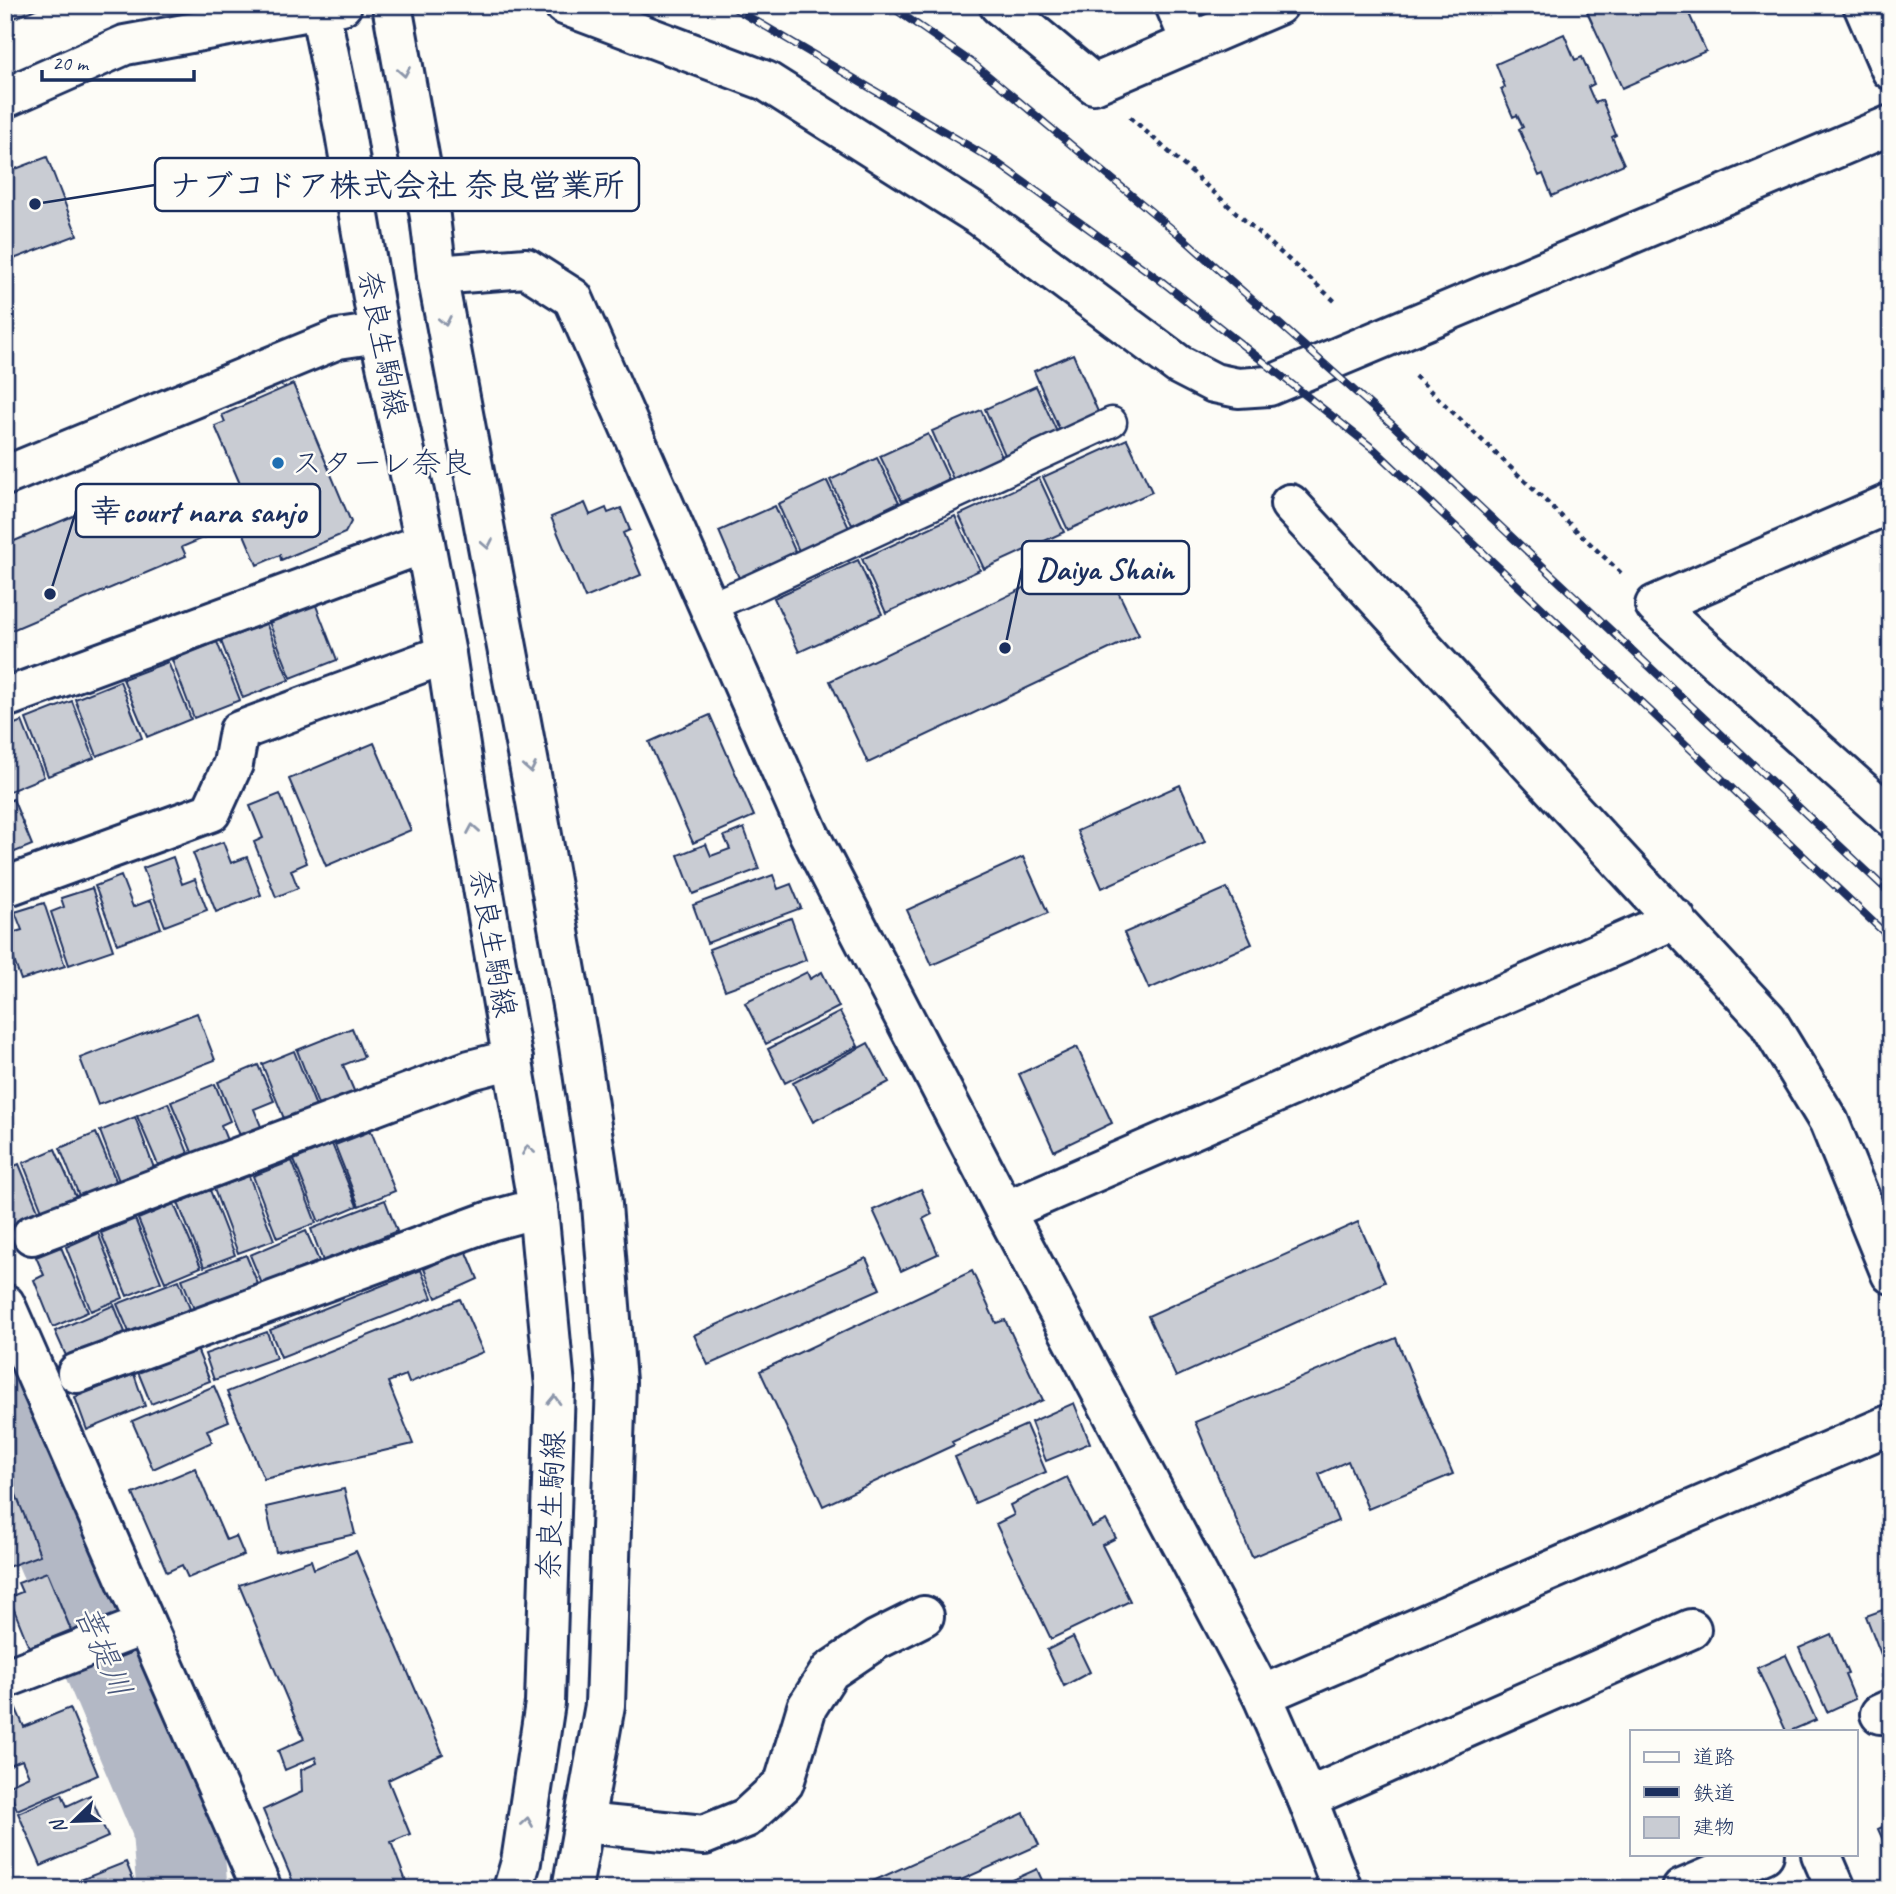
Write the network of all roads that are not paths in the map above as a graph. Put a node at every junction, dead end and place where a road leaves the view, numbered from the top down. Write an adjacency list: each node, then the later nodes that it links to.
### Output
1 (392, 5): 12 (street, 奈良生駒線, one-way to 12)
2 (564, 5): 11 (street)
3 (999, 5): 8 (street)
4 (1175, 5): 8 (street)
5 (1278, 5): 8 (street)
6 (1863, 5): 9 (street)
7 (327, 7): 10 (street); 13 (street, 奈良生駒線)
8 (1191, 43)
9 (1891, 71)
10 (5, 98)
11 (1891, 125)
12 (437, 275): 19 (street); 39 (street, 奈良生駒線, one-way to 39)
13 (379, 333): 15 (street); 18 (street, 奈良生駒線)
14 (1112, 422): 19 (lane)
15 (5, 476)
16 (1891, 503): 22 (street)
17 (1290, 504): 24 (street)
18 (425, 543): 20 (street, 奈良生駒線); 21 (street)
19 (709, 607): 27 (street)
20 (446, 654): 23 (street); 25 (street, 奈良生駒線, one-way to 20)
21 (5, 698)
22 (1884, 801)
23 (5, 887)
24 (1676, 919): 27 (street); 29 (street)
25 (513, 1059): 26 (street, 奈良生駒線, one-way to 25); 28 (street)
26 (538, 1208): 31 (street); 43 (street, 奈良生駒線, one-way to 26)
27 (1005, 1211): 37 (street)
28 (33, 1235)
29 (1891, 1273)
30 (5, 1304): 35 (street)
31 (77, 1373)
32 (1891, 1424): 37 (street)
33 (924, 1616): 39 (street)
34 (1691, 1629): 38 (street)
35 (113, 1637): 36 (street); 42 (street)
36 (6, 1674)
37 (1262, 1695): 38 (street)
38 (1307, 1798): 45 (street)
39 (584, 1824): 44 (street, 奈良生駒線)
40 (1759, 1856): 46 (street)
41 (1822, 1856): 47 (street)
42 (262, 1889)
43 (513, 1889)
44 (572, 1889)
45 (1342, 1889)
46 (1682, 1889)
47 (1836, 1889)

